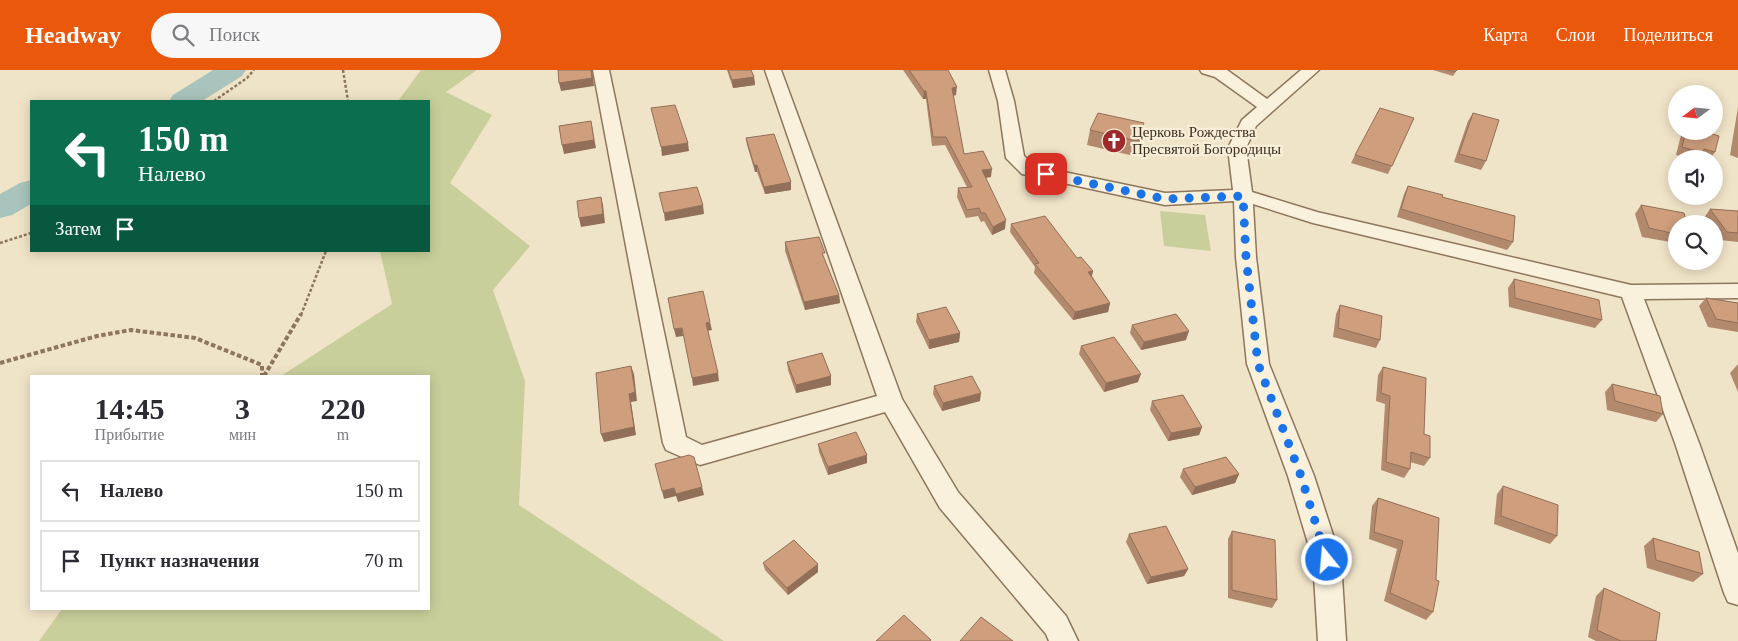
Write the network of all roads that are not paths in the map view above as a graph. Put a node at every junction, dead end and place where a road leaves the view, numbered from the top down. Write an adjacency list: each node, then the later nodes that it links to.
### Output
1 (602, 70): 10 (street)
2 (773, 70): 10 (street)
3 (997, 70): 7 (street)
4 (1208, 70): 6 (street)
5 (1311, 70): 6 (street)
6 (1268, 106): 7 (street)
7 (1243, 196): 9 (street); 13 (street)
8 (1738, 291): 9 (street)
9 (1631, 292): 11 (street)
10 (891, 401): 12 (street)
11 (1738, 592)
12 (1064, 641)
13 (1332, 641)

